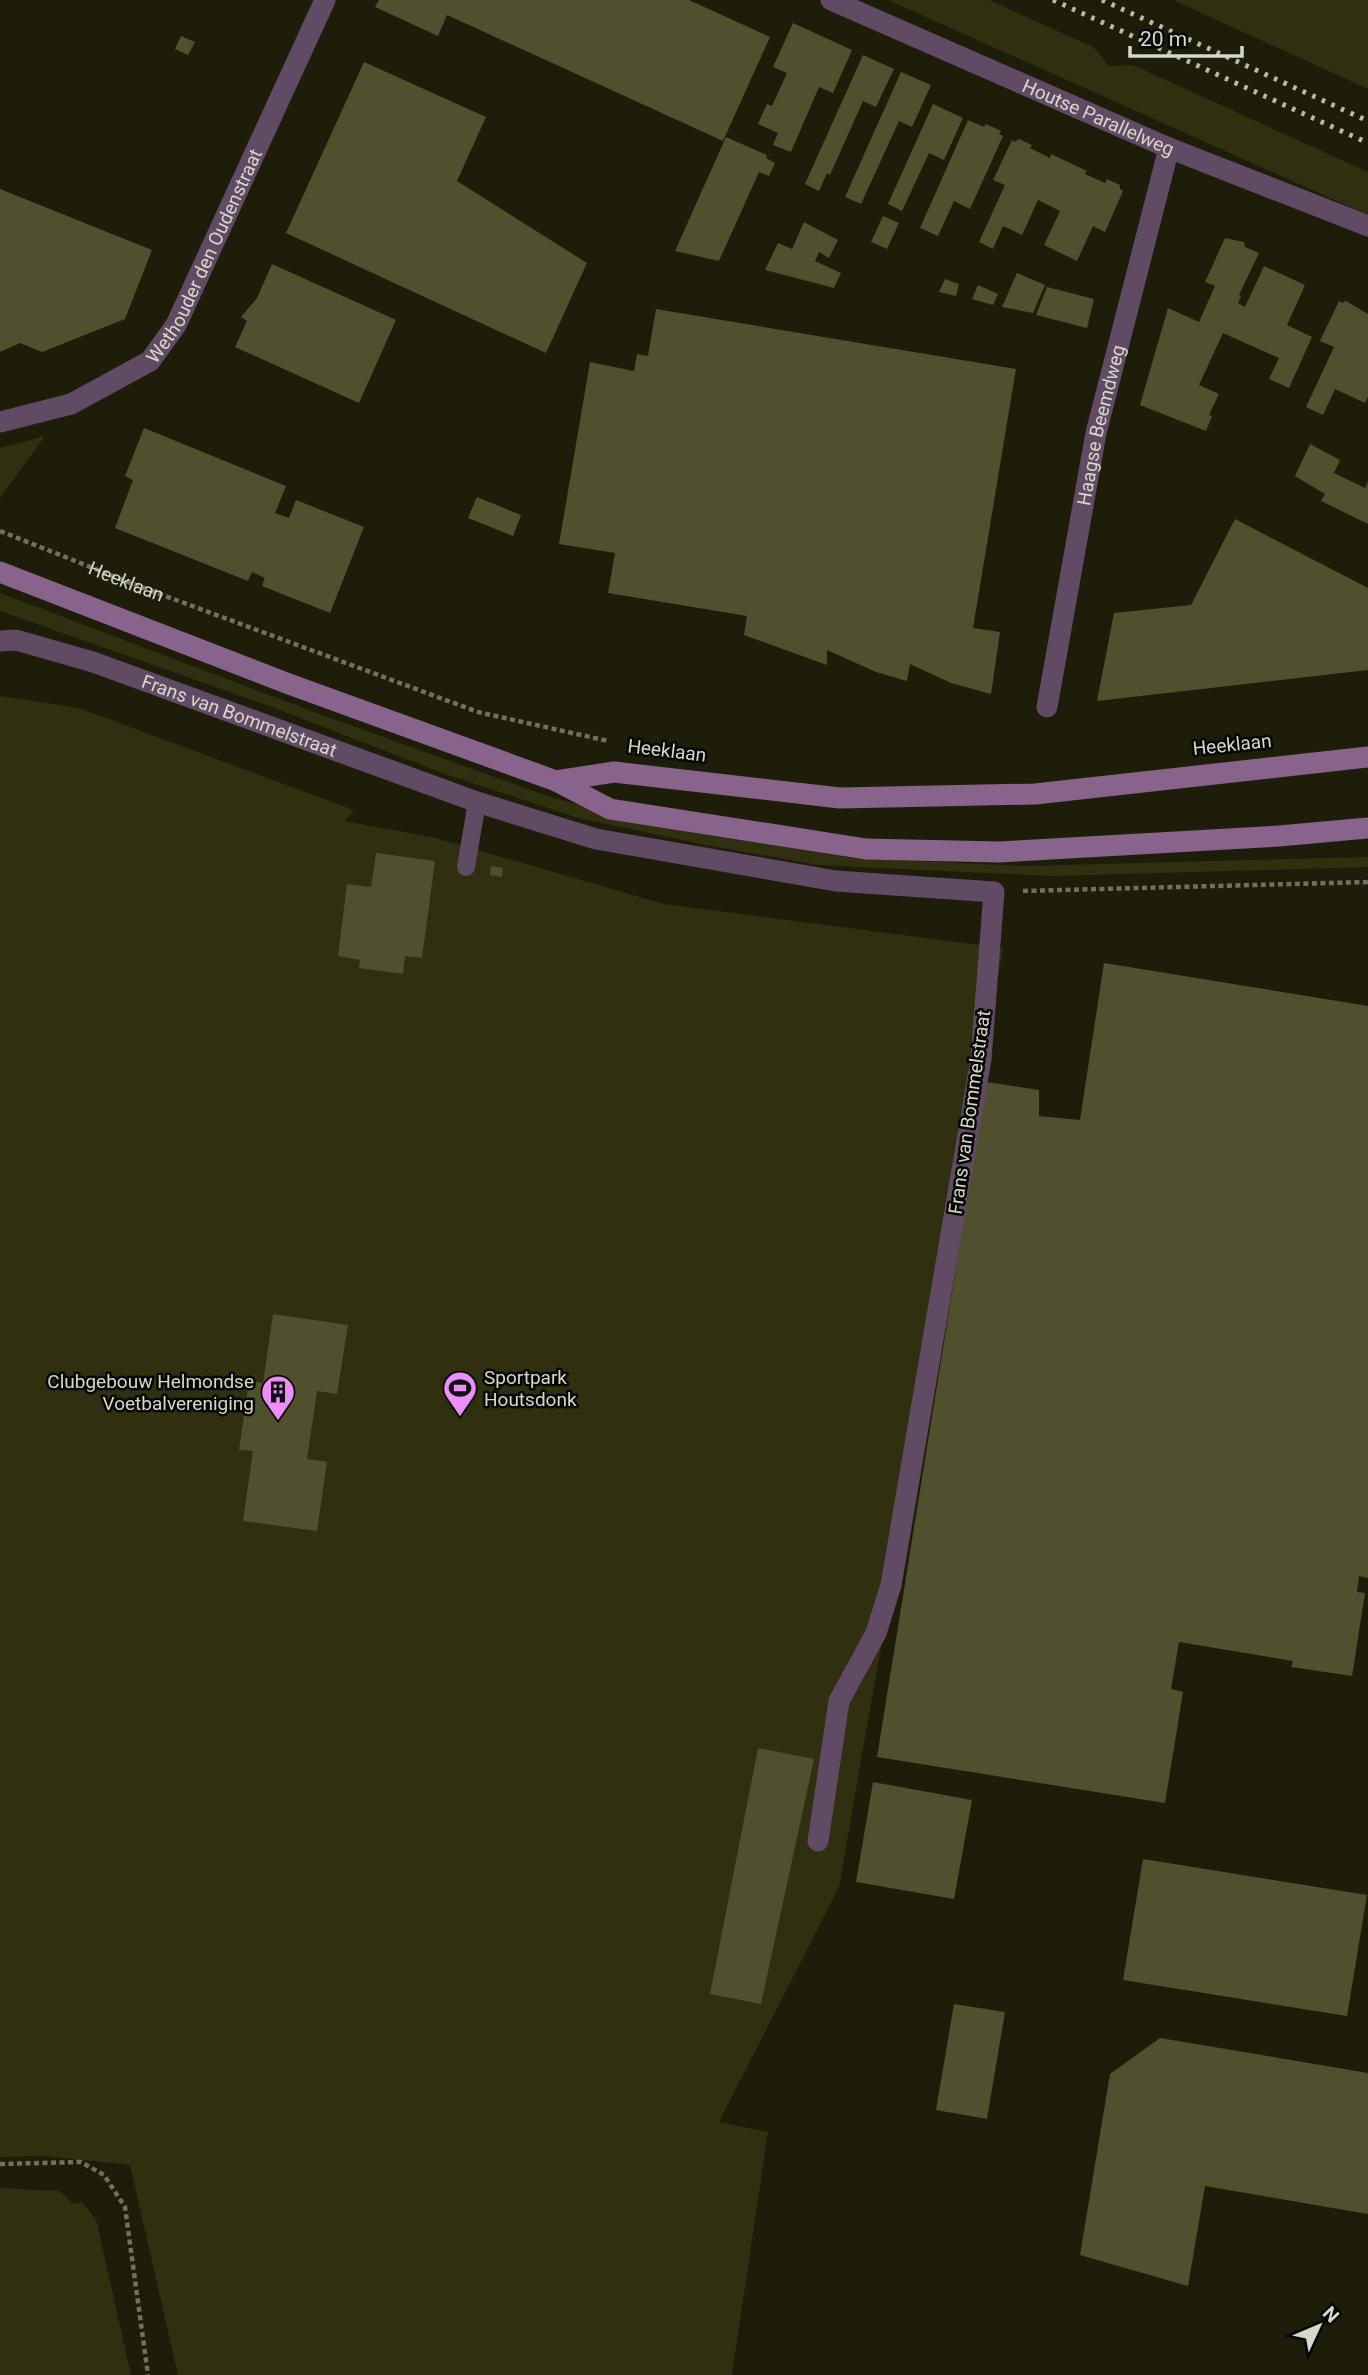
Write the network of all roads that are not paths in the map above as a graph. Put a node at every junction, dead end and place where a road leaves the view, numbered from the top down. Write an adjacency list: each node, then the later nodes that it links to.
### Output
1 (325, 0): 5 (street, Wethouder den Oudenstraat)
2 (831, 0): 3 (street, Houtse Parallelweg)
3 (1169, 148): 4 (street, Houtse Parallelweg); 8 (street, Haagse Beemdweg)
4 (1368, 226)
5 (0, 422)
6 (0, 572): 10 (main road, Heeklaan)
7 (0, 641): 11 (street, Frans van Bommelstraat)
8 (1047, 707)
9 (1368, 757): 10 (main road, Heeklaan)
10 (556, 781): 12 (main road, Heeklaan)
11 (477, 802): 13 (lane); 14 (street, Frans van Bommelstraat)
12 (1368, 828)
13 (466, 867)
14 (818, 1840)

